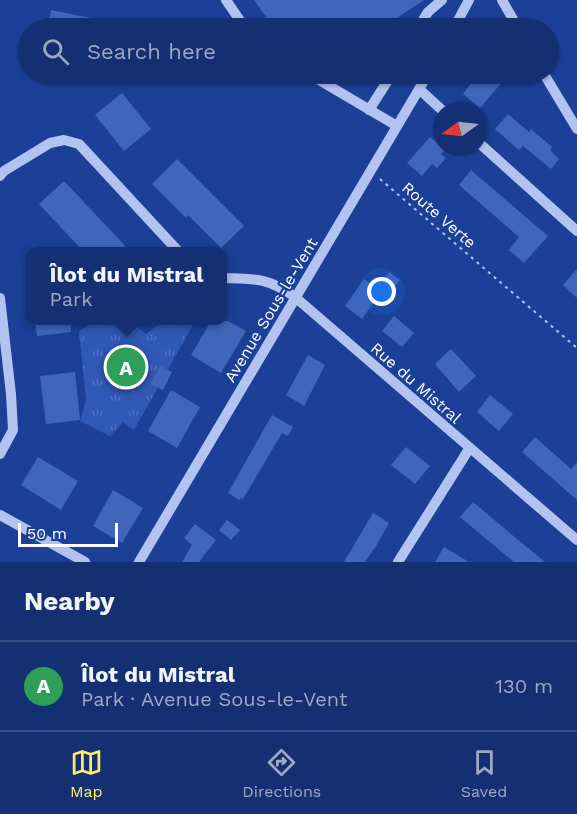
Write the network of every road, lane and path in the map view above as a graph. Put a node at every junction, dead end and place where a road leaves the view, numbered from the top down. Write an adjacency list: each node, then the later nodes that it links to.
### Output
1 (226, 0): 7 (street)
2 (442, 0): 8 (street)
3 (460, 0): 6 (street)
4 (469, 0): 6 (street)
5 (501, 0): 10 (street)
6 (461, 15): 9 (street)
7 (238, 18)
8 (424, 18)
9 (459, 18)
10 (512, 18)
11 (326, 84): 17 (street)
12 (386, 84): 17 (street)
13 (422, 84): 15 (street, Avenue Sous-le-Vent)
14 (550, 84): 19 (street)
15 (419, 89): 16 (street); 18 (street, Avenue Sous-le-Vent)
16 (433, 102)
17 (369, 110): 18 (street)
18 (397, 126): 26 (street, Avenue Sous-le-Vent)
19 (577, 129)
20 (487, 150): 23 (street)
21 (0, 176): 24 (street)
22 (379, 179): 28 (path, Route Verte)
23 (577, 231)
24 (173, 247)
25 (227, 278): 26 (street, Rue du Mistral)
26 (296, 297): 29 (street, Rue du Mistral); 34 (street, Avenue Sous-le-Vent)
27 (0, 298): 30 (street)
28 (577, 348)
29 (469, 449): 32 (street, Rue du Mistral); 35 (street)
30 (0, 454)
31 (0, 515): 33 (street)
32 (577, 540)
33 (85, 562)
34 (139, 562)
35 (398, 562)

